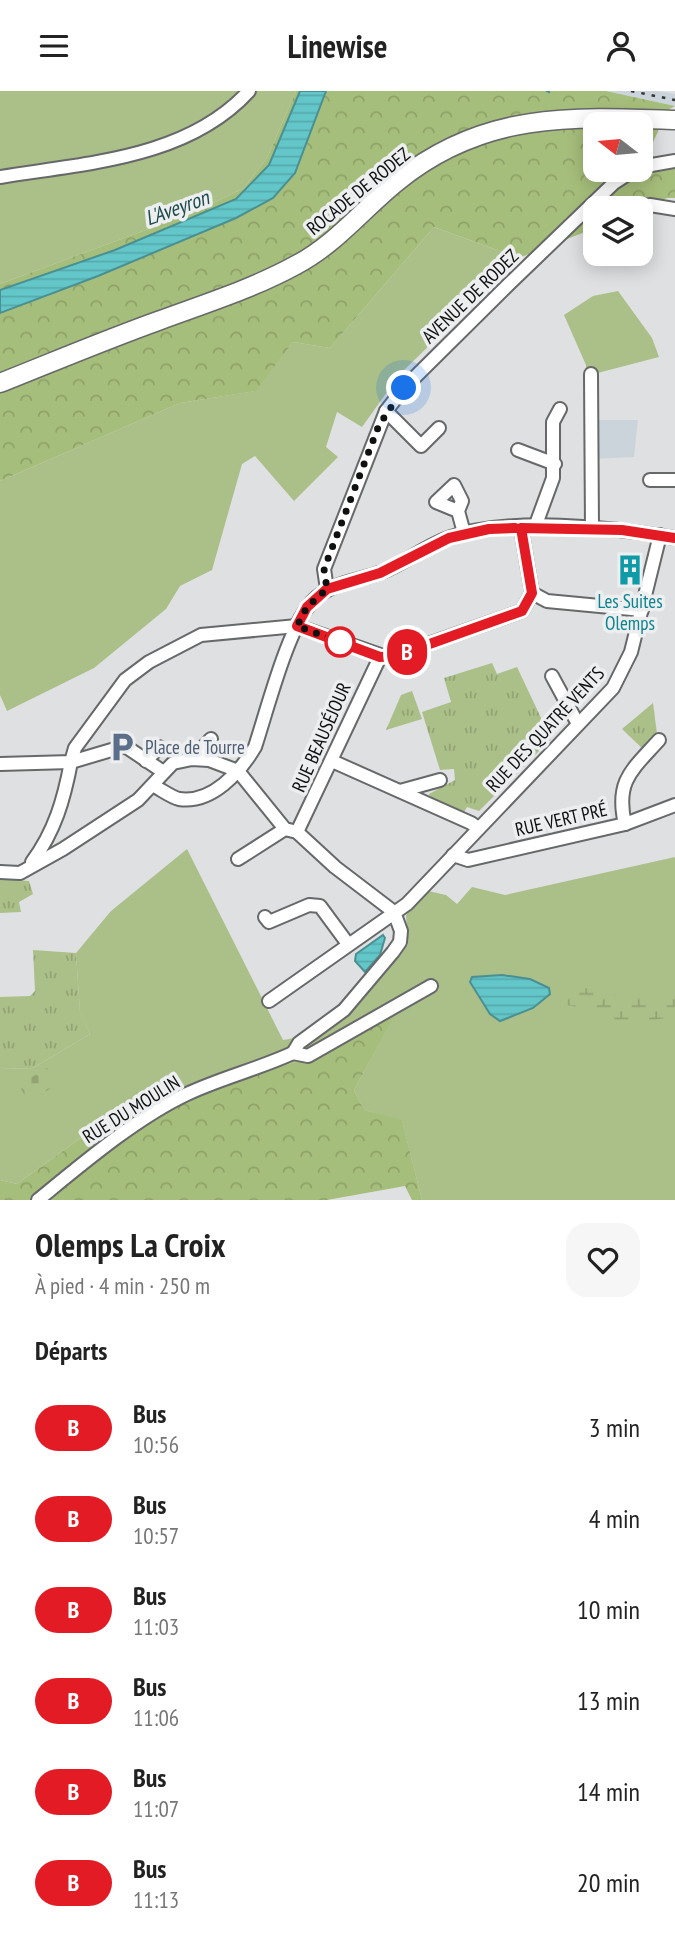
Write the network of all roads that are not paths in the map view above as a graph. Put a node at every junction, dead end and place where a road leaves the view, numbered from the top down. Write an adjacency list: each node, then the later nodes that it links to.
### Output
1 (248, 91): 8 (street)
2 (675, 120): 15 (highway, ROCADE DE RODEZ)
3 (583, 125): 16 (highway, ROCADE DE RODEZ)
4 (653, 128): 5 (highway)
5 (675, 129)
6 (675, 161): 7 (street)
7 (653, 165)
8 (0, 177)
9 (616, 182): 10 (street, AVENUE DE RODEZ)
10 (603, 196)
11 (653, 205): 12 (street)
12 (675, 209)
13 (583, 218): 18 (street, AVENUE DE RODEZ)
14 (591, 375): 27 (street)
15 (0, 383)
16 (0, 393)
17 (560, 409): 21 (street)
18 (386, 411): 19 (street); 31 (street, AVENUE DE RODEZ)
19 (439, 428)
20 (518, 450): 21 (street)
21 (555, 464): 25 (street)
22 (650, 480): 23 (street)
23 (675, 480)
24 (458, 511): 28 (street)
25 (535, 527): 26 (street); 27 (street)
26 (521, 528): 28 (street); 32 (street)
27 (592, 529): 29 (street)
28 (464, 533): 31 (street)
29 (660, 535): 30 (street); 33 (street, RUE DES QUATRE VENTS)
30 (675, 538)
31 (327, 589): 34 (street)
32 (532, 593): 33 (street); 35 (street)
33 (642, 610): 37 (street, RUE DES QUATRE VENTS)
34 (297, 626): 35 (street); 44 (street); 47 (street)
35 (380, 657): 43 (street, RUE BEAUSÉJOUR)
36 (552, 676): 37 (street)
37 (578, 724): 53 (street, RUE DES QUATRE VENTS)
38 (211, 739): 41 (street)
39 (659, 740): 52 (street)
40 (159, 747): 42 (street)
41 (192, 759): 46 (street); 47 (street)
42 (146, 761): 44 (street); 46 (street)
43 (332, 761): 50 (street); 54 (street, RUE BEAUSÉJOUR)
44 (71, 762): 45 (street); 57 (street)
45 (0, 764)
46 (167, 767): 49 (street)
47 (238, 771): 49 (street); 54 (street)
48 (440, 780): 50 (street)
49 (154, 786): 57 (street)
50 (400, 791): 53 (street)
51 (675, 804): 52 (street, RUE VERT PRÉ)
52 (625, 824): 55 (street, RUE VERT PRÉ)
53 (478, 828): 55 (street, RUE DES QUATRE VENTS)
54 (290, 831): 56 (street); 59 (street)
55 (453, 855): 59 (street, RUE DES QUATRE VENTS)
56 (238, 859)
57 (30, 865): 58 (street)
58 (0, 872)
59 (395, 914): 61 (street, RUE DES QUATRE VENTS); 64 (street)
60 (265, 917): 61 (street)
61 (348, 944): 63 (street, RUE DES QUATRE VENTS)
62 (431, 986): 64 (street)
63 (269, 1001)
64 (293, 1053): 65 (street, RUE DU MOULIN)
65 (38, 1200)

